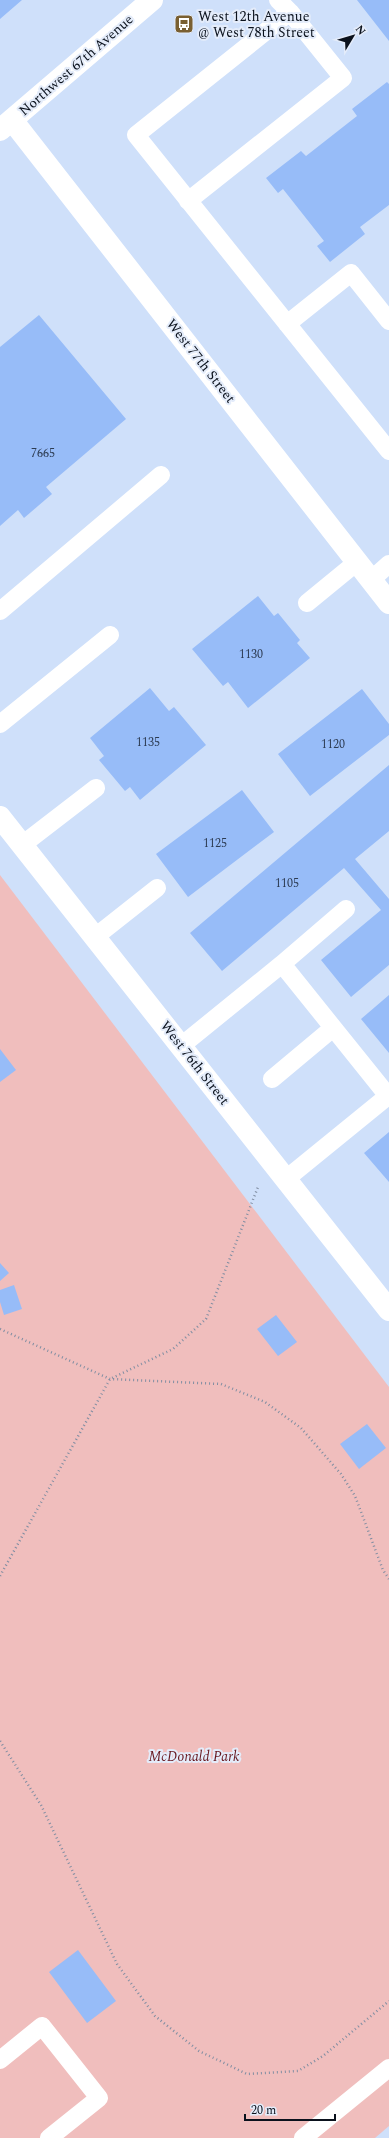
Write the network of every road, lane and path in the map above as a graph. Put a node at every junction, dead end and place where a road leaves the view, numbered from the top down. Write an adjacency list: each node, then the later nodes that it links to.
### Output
1 (152, 0): 3 (street, Northwest 67th Avenue)
2 (284, 6): 4 (lane); 4 (lane)
3 (6, 125): 9 (street, West 77th Street)
4 (188, 201): 6 (lane)
5 (389, 321): 6 (lane)
6 (287, 324): 7 (lane)
7 (389, 452)
8 (161, 475): 14 (lane)
9 (358, 562): 11 (street, West 77th Street); 12 (lane)
10 (389, 564): 11 (lane)
11 (371, 580): 13 (street, West 77th Street)
12 (307, 603)
13 (389, 603)
14 (0, 611)
15 (110, 635): 16 (lane)
16 (0, 724)
17 (96, 788): 19 (lane)
18 (0, 817): 19 (street, West 76th Street)
19 (22, 845): 22 (street, West 76th Street)
20 (156, 888): 22 (lane)
21 (346, 909): 23 (lane)
22 (95, 938): 25 (street, West 76th Street)
23 (282, 964): 24 (lane); 25 (lane)
24 (333, 1028): 26 (lane); 27 (lane)
25 (181, 1046): 28 (street, West 76th Street)
26 (272, 1079)
27 (389, 1096): 29 (lane)
28 (270, 1159): 29 (street, West 76th Street); 32 (path)
29 (286, 1179): 30 (street, West 76th Street)
30 (389, 1310)
31 (0, 1329): 32 (path)
32 (110, 1380): 33 (path); 34 (path)
33 (0, 1576)
34 (389, 1579)
35 (0, 1741): 36 (path)
36 (389, 2001)
37 (0, 2060): 39 (lane)
38 (389, 2068): 40 (lane)
39 (49, 2138)
40 (303, 2138)

